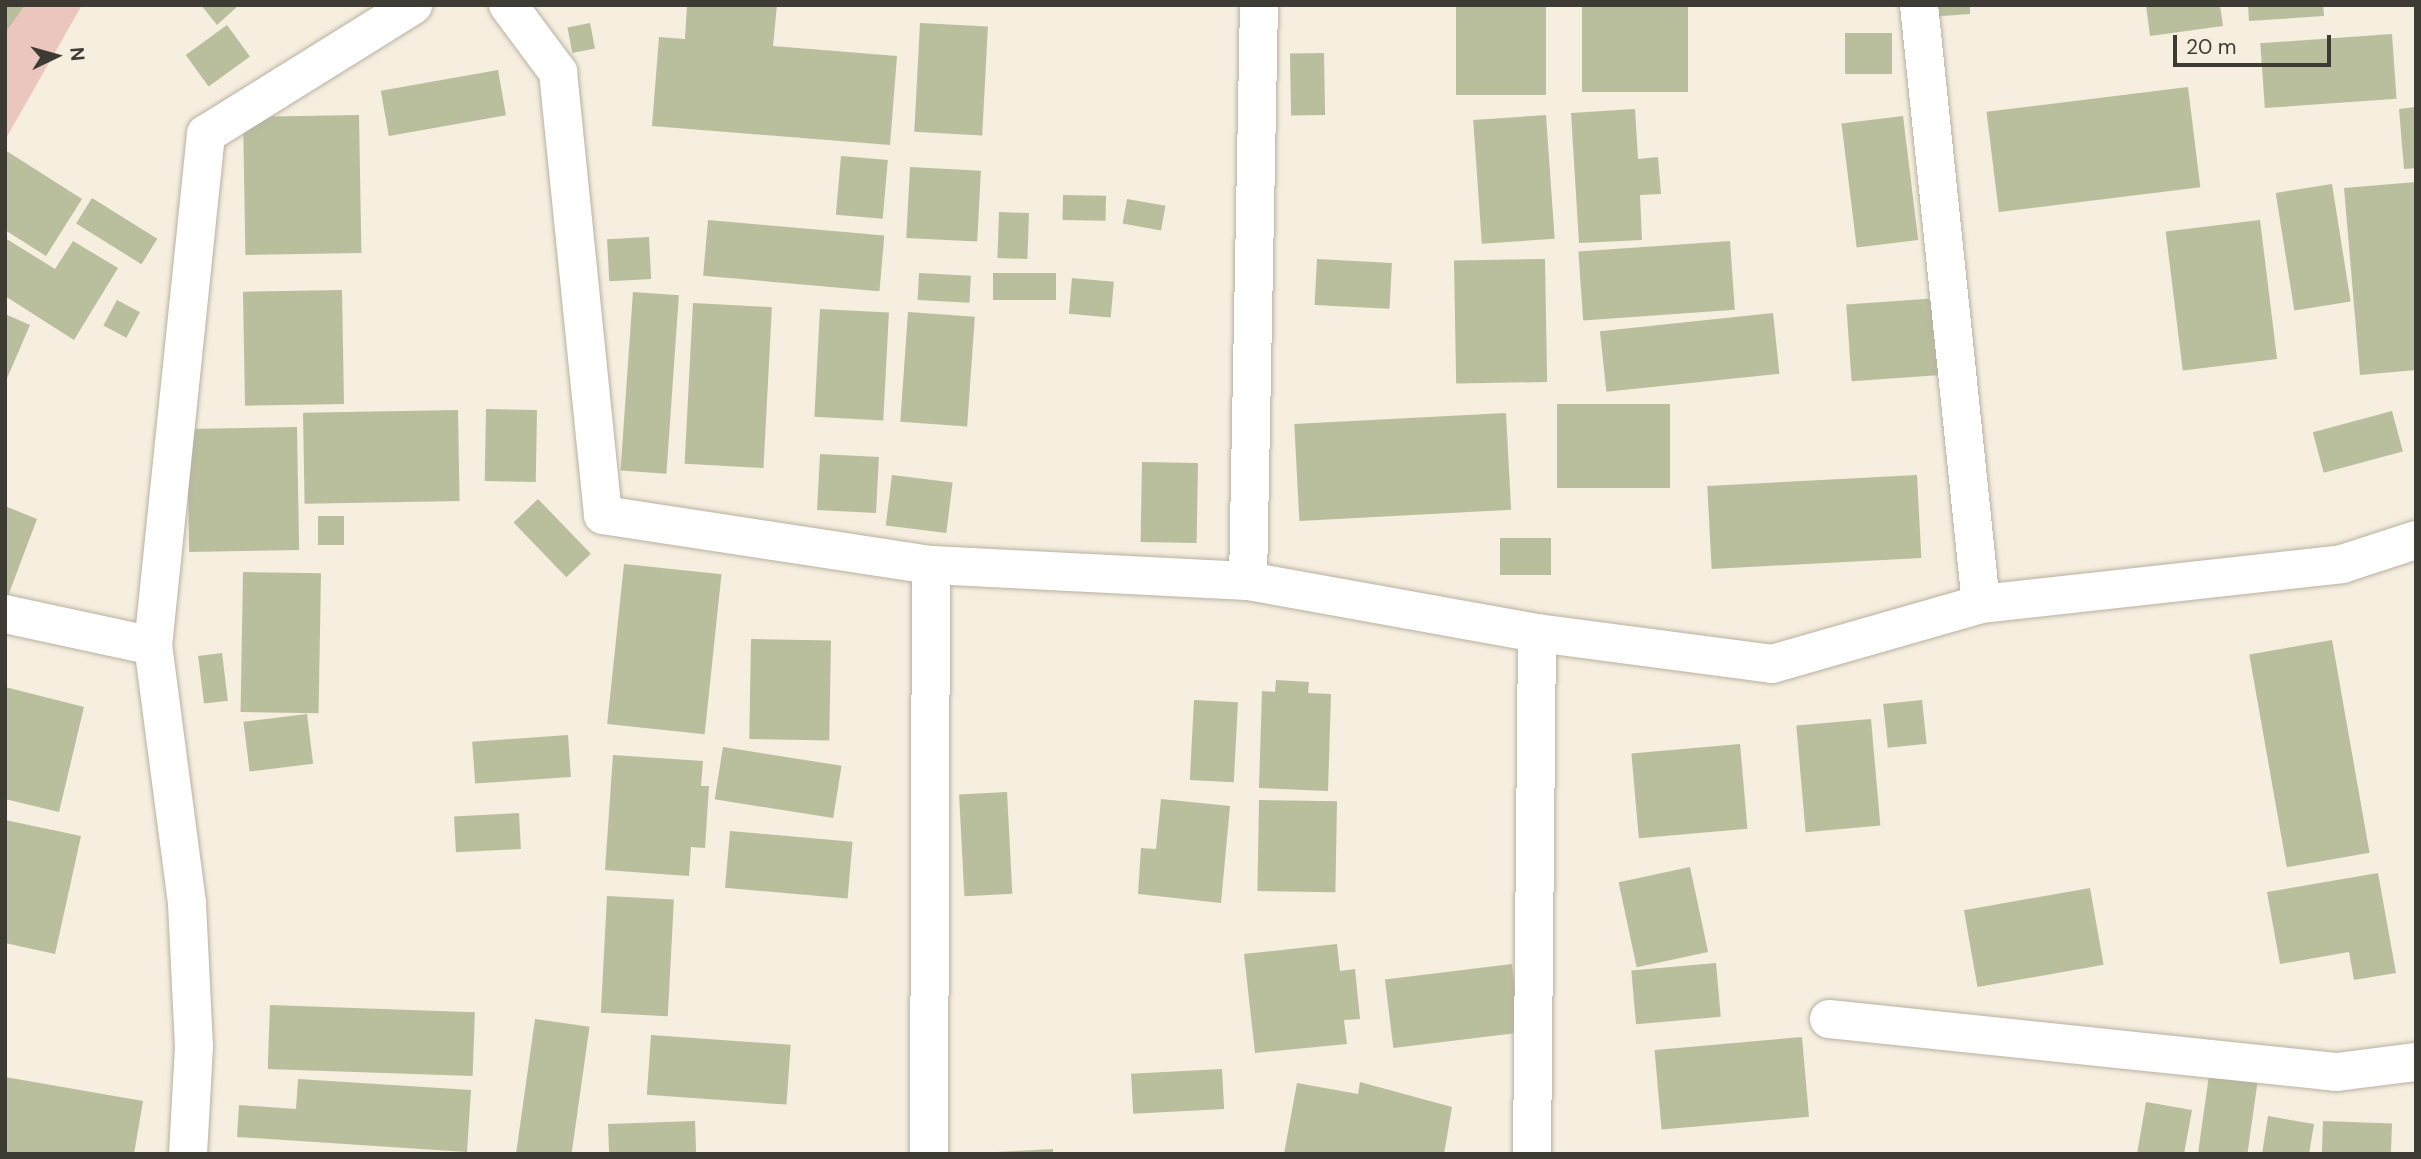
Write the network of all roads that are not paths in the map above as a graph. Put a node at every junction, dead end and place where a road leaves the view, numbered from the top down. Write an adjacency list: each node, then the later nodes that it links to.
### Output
1 (413, 5): 11 (street)
2 (508, 5): 6 (street)
3 (1259, 5): 7 (street)
4 (1919, 5): 8 (street)
5 (2416, 540): 8 (street)
6 (931, 565): 7 (street); 15 (street)
7 (1248, 580): 10 (street)
8 (1980, 604): 10 (street)
9 (5, 614): 11 (street)
10 (1537, 633): 16 (street)
11 (152, 646): 14 (street)
12 (1829, 1019): 13 (street)
13 (2416, 1062)
14 (188, 1154)
15 (929, 1154)
16 (1532, 1154)

